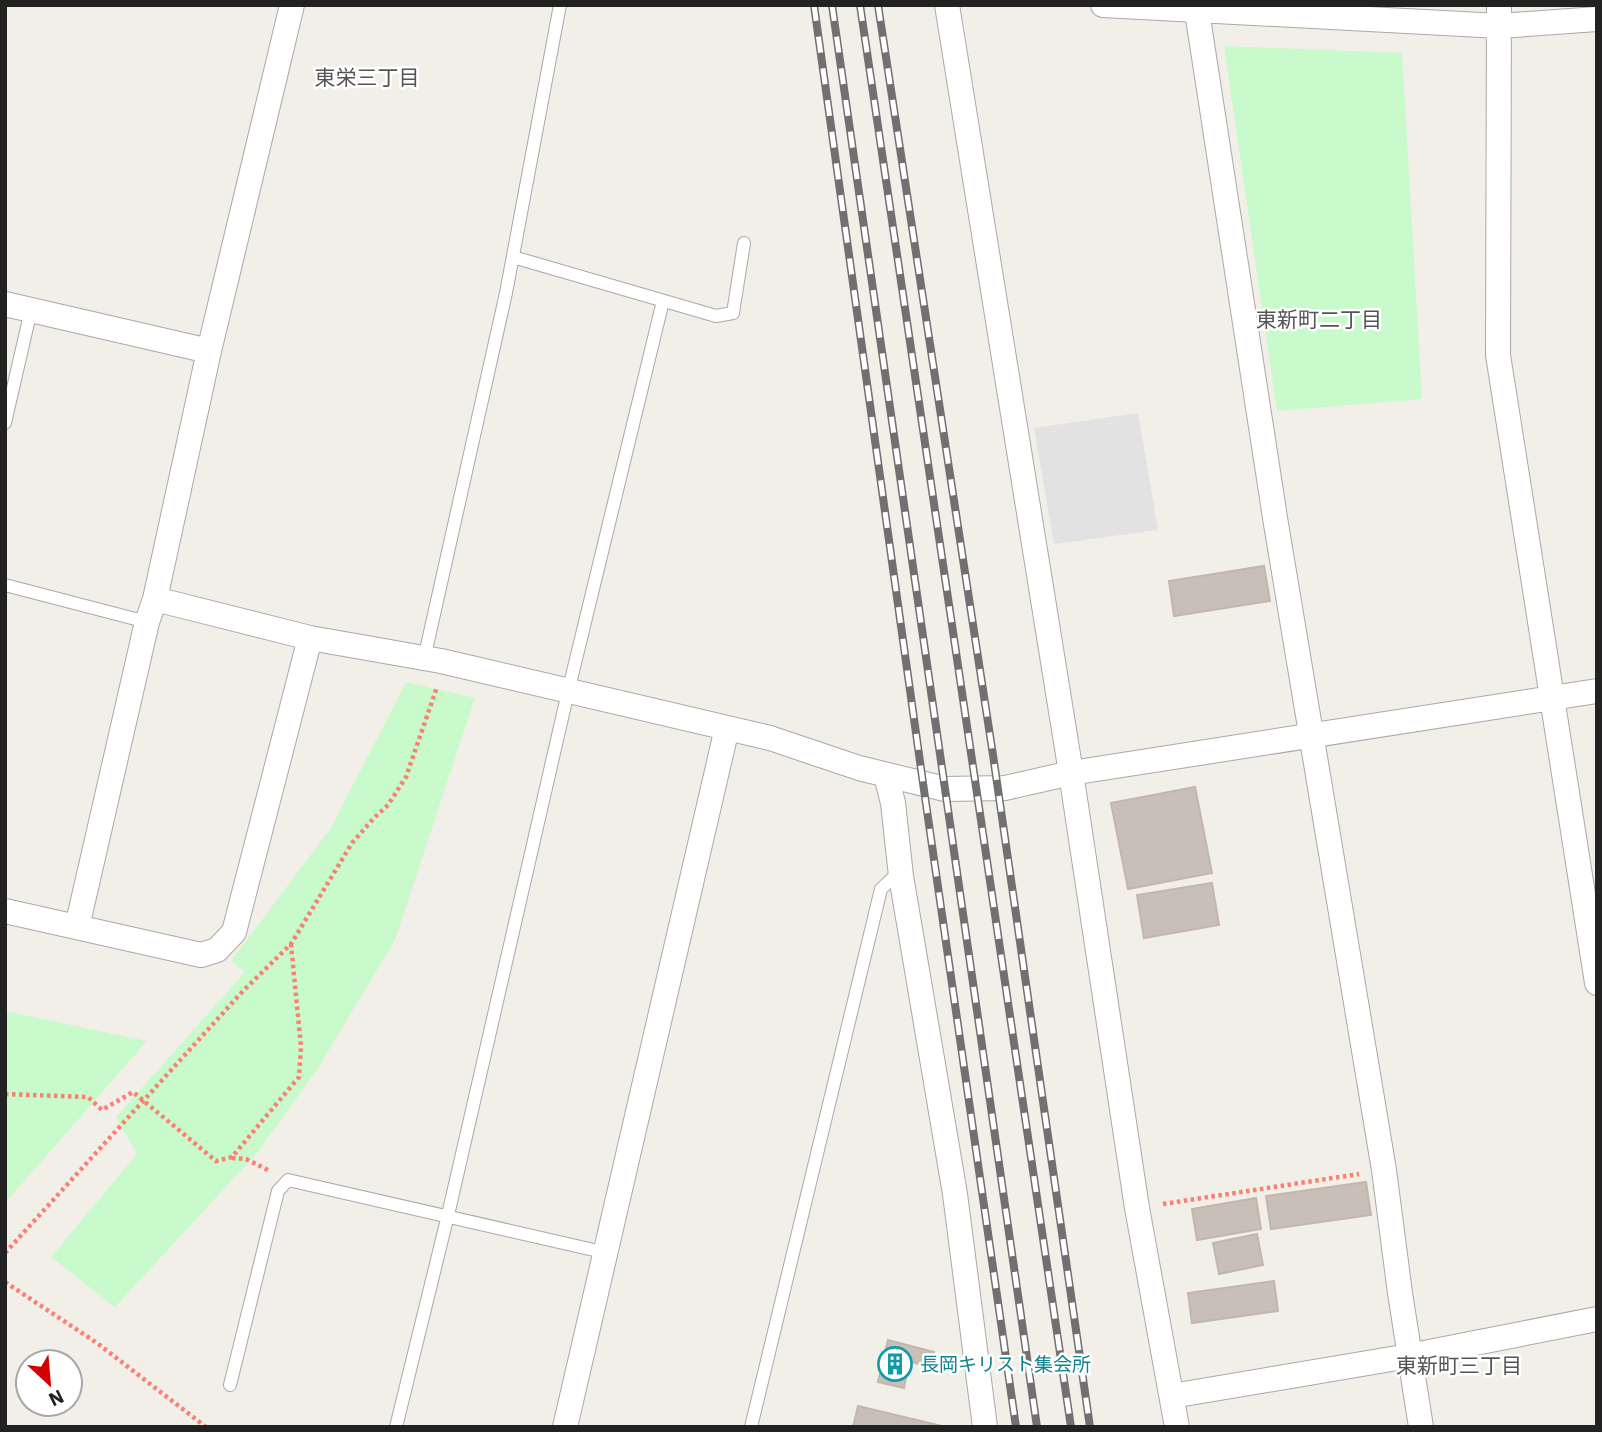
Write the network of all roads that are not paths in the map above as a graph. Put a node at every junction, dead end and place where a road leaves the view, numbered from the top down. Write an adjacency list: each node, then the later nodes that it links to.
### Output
1 (292, 5): 13 (street)
2 (560, 5): 9 (lane)
3 (947, 5): 24 (street)
4 (1103, 5): 5 (street)
5 (1196, 8): 6 (street); 23 (street)
6 (1499, 15): 7 (street); 21 (street)
7 (1597, 19)
8 (744, 243): 10 (lane)
9 (513, 257): 10 (lane); 18 (lane)
10 (663, 301): 20 (lane)
11 (5, 304): 12 (street)
12 (31, 310): 13 (street); 14 (lane)
13 (209, 351): 16 (street)
14 (5, 423)
15 (5, 585): 16 (lane)
16 (151, 610): 17 (street); 28 (street)
17 (310, 639): 18 (street); 28 (street)
18 (424, 659): 20 (street)
19 (1597, 691): 21 (street)
20 (568, 692): 22 (street); 30 (lane)
21 (1552, 698): 23 (street); 29 (street)
22 (727, 728): 25 (street); 31 (street)
23 (1310, 734): 24 (street); 33 (street)
24 (1071, 773): 25 (street); 35 (street)
25 (886, 775): 26 (street)
26 (901, 870): 38 (lane); 39 (street)
27 (5, 911): 28 (street)
28 (77, 927)
29 (1597, 983)
30 (448, 1215): 31 (lane); 34 (lane); 36 (lane)
31 (607, 1253): 37 (street)
32 (1597, 1319): 33 (street)
33 (1409, 1356): 35 (street); 41 (street)
34 (230, 1385)
35 (1172, 1396): 40 (street)
36 (396, 1427)
37 (565, 1427)
38 (751, 1427)
39 (985, 1427)
40 (1177, 1427)
41 (1421, 1427)

